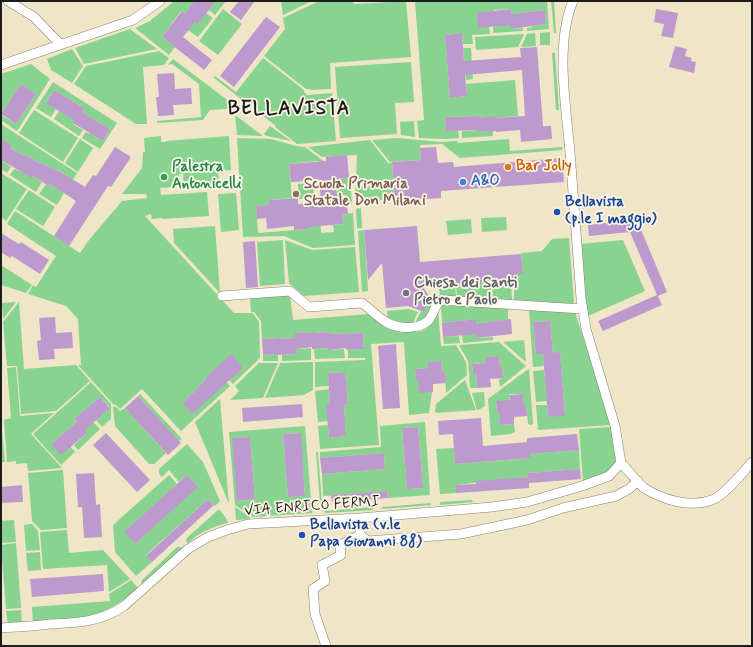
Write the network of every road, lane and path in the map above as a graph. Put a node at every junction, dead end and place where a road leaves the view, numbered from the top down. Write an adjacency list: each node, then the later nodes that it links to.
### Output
1 (8, 1): 4 (street)
2 (160, 1): 4 (street)
3 (574, 1): 7 (street)
4 (60, 44): 5 (street)
5 (1, 65)
6 (222, 296): 7 (street)
7 (582, 309): 9 (street)
8 (752, 462): 10 (street)
9 (621, 463): 10 (street); 11 (street, VIA ENRICO FERMI)
10 (638, 481): 12 (street)
11 (360, 518): 12 (street); 13 (street, VIA ENRICO FERMI)
12 (360, 535): 14 (street)
13 (1, 628)
14 (326, 646)

